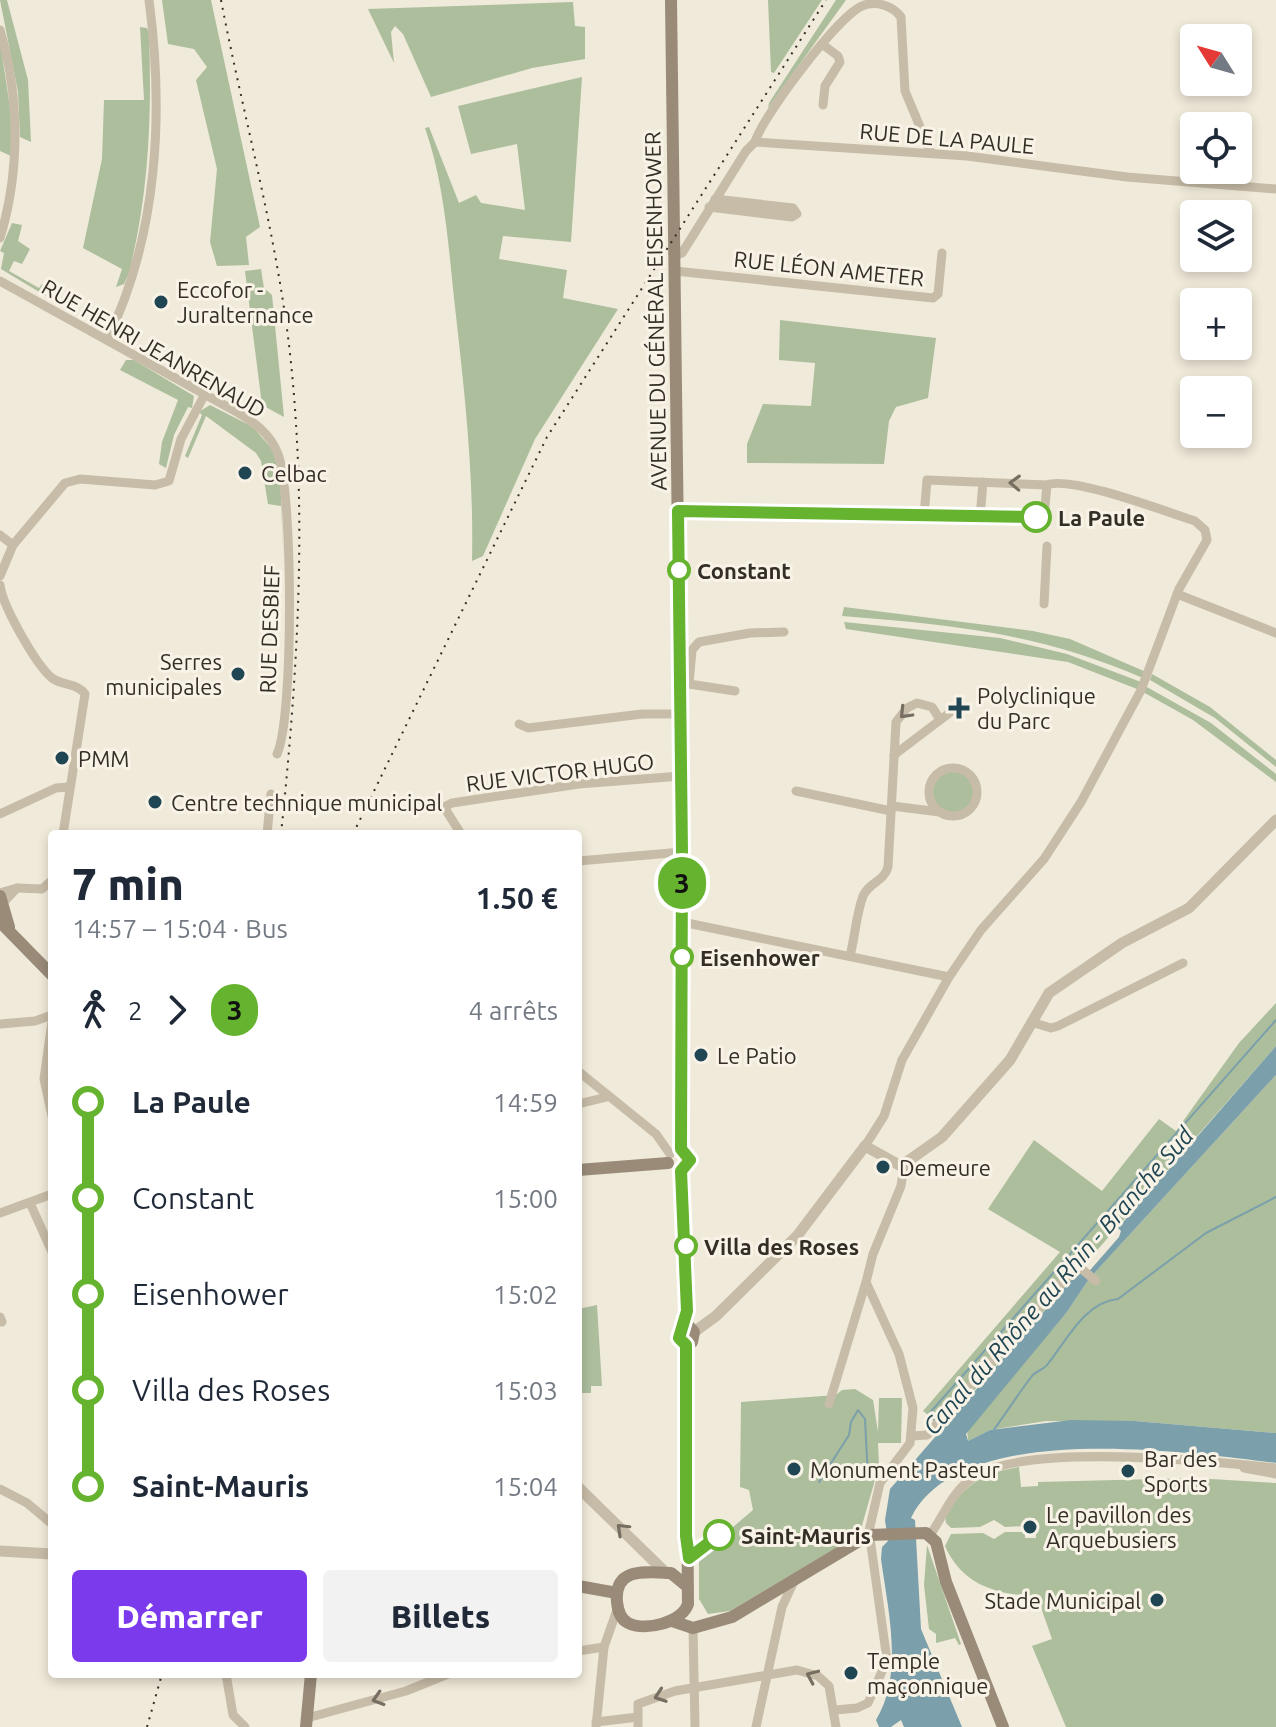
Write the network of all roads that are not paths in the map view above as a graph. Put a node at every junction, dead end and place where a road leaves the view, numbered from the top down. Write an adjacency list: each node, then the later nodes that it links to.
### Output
1 (149, 0): 15 (street)
2 (671, 0): 12 (main road, AVENUE DU GÉNÉRAL EISENHOWER)
3 (0, 30): 10 (street)
4 (822, 44): 5 (street); 6 (street); 7 (street)
5 (823, 105)
6 (755, 142): 7 (street, RUE DE LA PAULE); 9 (street)
7 (931, 153): 8 (street, RUE DE LA PAULE)
8 (1276, 189)
9 (712, 203): 9 (street); 12 (street)
10 (0, 238)
11 (942, 253): 13 (street, RUE LÉON AMETER)
12 (674, 256): 13 (main road, AVENUE DU GÉNÉRAL EISENHOWER)
13 (675, 271): 20 (main road, AVENUE DU GÉNÉRAL EISENHOWER)
14 (0, 281): 15 (street, RUE HENRI JEANRENAUD)
15 (107, 340): 16 (street, RUE HENRI JEANRENAUD)
16 (205, 394): 19 (street, RUE HENRI JEANRENAUD); 24 (street)
17 (983, 482): 18 (street, one-way to 17); 21 (street); 22 (street)
18 (1047, 485): 22 (street); 28 (street)
19 (287, 504): 38 (street, RUE DESBIEF)
20 (678, 511): 21 (street); 32 (main road, AVENUE DU GÉNÉRAL EISENHOWER)
21 (924, 516): 22 (street)
22 (980, 518)
23 (0, 535): 24 (street)
24 (13, 545): 26 (street)
25 (1047, 546): 29 (street)
26 (0, 576)
27 (0, 585): 41 (street)
28 (1177, 594): 31 (street); 61 (street)
29 (1044, 604)
30 (784, 632): 32 (street)
31 (1276, 633)
32 (684, 684): 33 (street); 35 (main road, AVENUE DU GÉNÉRAL EISENHOWER)
33 (735, 691)
34 (952, 711): 36 (street)
35 (681, 714): 37 (street); 40 (main road, AVENUE DU GÉNÉRAL EISENHOWER)
36 (939, 718): 39 (street); 39 (street, one-way to 39)
37 (519, 724)
38 (277, 754)
39 (894, 755): 44 (street)
40 (681, 776): 50 (street, RUE VICTOR HUGO); 51 (main road, AVENUE DU GÉNÉRAL EISENHOWER)
41 (69, 787): 46 (street); 48 (street)
42 (796, 791): 44 (street)
43 (271, 794): 49 (street)
44 (892, 808): 45 (street); 58 (street)
45 (940, 812): 45 (street)
46 (0, 814)
47 (1276, 820): 63 (street)
48 (64, 830)
49 (267, 830)
50 (458, 830)
51 (682, 852): 52 (street); 56 (main road, AVENUE DU GÉNÉRAL EISENHOWER)
52 (582, 861)
53 (48, 884): 54 (street)
54 (1, 901): 57 (main road)
55 (0, 922): 57 (main road)
56 (682, 922): 58 (street); 71 (main road, AVENUE DU GÉNÉRAL EISENHOWER)
57 (15, 938): 60 (main road)
58 (850, 956): 61 (street)
59 (1183, 963): 63 (street)
60 (48, 972)
61 (949, 977): 70 (street)
62 (48, 1016): 64 (street)
63 (1031, 1022): 72 (street)
64 (0, 1024)
65 (48, 1048): 67 (street)
66 (582, 1075): 68 (street)
67 (48, 1094)
68 (607, 1097): 69 (street); 71 (street)
69 (582, 1103)
70 (865, 1146): 72 (street); 81 (street)
71 (673, 1155): 73 (main road); 74 (main road); 74 (main road, AVENUE DU GÉNÉRAL EISENHOWER)
72 (904, 1166): 80 (street)
73 (582, 1169)
74 (681, 1171): 81 (main road, AVENUE DU GÉNÉRAL EISENHOWER)
75 (48, 1196): 76 (street)
76 (30, 1203): 77 (street); 78 (street)
77 (0, 1213)
78 (48, 1243)
79 (1096, 1281): 83 (street)
80 (866, 1282): 82 (street); 83 (street)
81 (690, 1328): 94 (main road)
82 (829, 1404)
83 (912, 1436): 90 (street)
84 (1234, 1464): 85 (street); 86 (street); 91 (street)
85 (1276, 1468)
86 (1276, 1474)
87 (0, 1489): 89 (street)
88 (582, 1491): 95 (street, one-way to 88)
89 (48, 1521)
90 (869, 1535): 91 (main road); 96 (main road); 115 (street)
91 (930, 1535): 123 (main road)
92 (0, 1551): 93 (street)
93 (48, 1554)
94 (689, 1558): 95 (main road); 98 (main road)
95 (668, 1573): 98 (main road); 100 (main road)
96 (794, 1581): 99 (main road); 102 (street)
97 (582, 1587): 100 (main road)
98 (688, 1587): 101 (main road)
99 (773, 1593): 102 (street); 105 (main road)
100 (617, 1600): 103 (main road); 107 (street)
101 (688, 1604): 104 (main road); 105 (main road)
102 (782, 1607): 110 (street)
103 (624, 1621): 104 (main road); 107 (street)
104 (672, 1621): 106 (main road)
105 (709, 1623): 106 (main road)
106 (693, 1628): 114 (street)
107 (610, 1629): 108 (street)
108 (604, 1647): 109 (street); 118 (street)
109 (582, 1650)
110 (768, 1674): 114 (street); 115 (street, one-way to 110); 121 (street)
111 (227, 1678): 119 (street)
112 (311, 1678): 117 (main road)
113 (439, 1678): 117 (street, one-way to 117)
114 (695, 1688): 116 (street, one-way to 116); 120 (street)
115 (835, 1710): 122 (street)
116 (638, 1722): 118 (street)
117 (306, 1723)
118 (596, 1724)
119 (245, 1727)
120 (695, 1727)
121 (756, 1727)
122 (836, 1727)
123 (1003, 1727)

